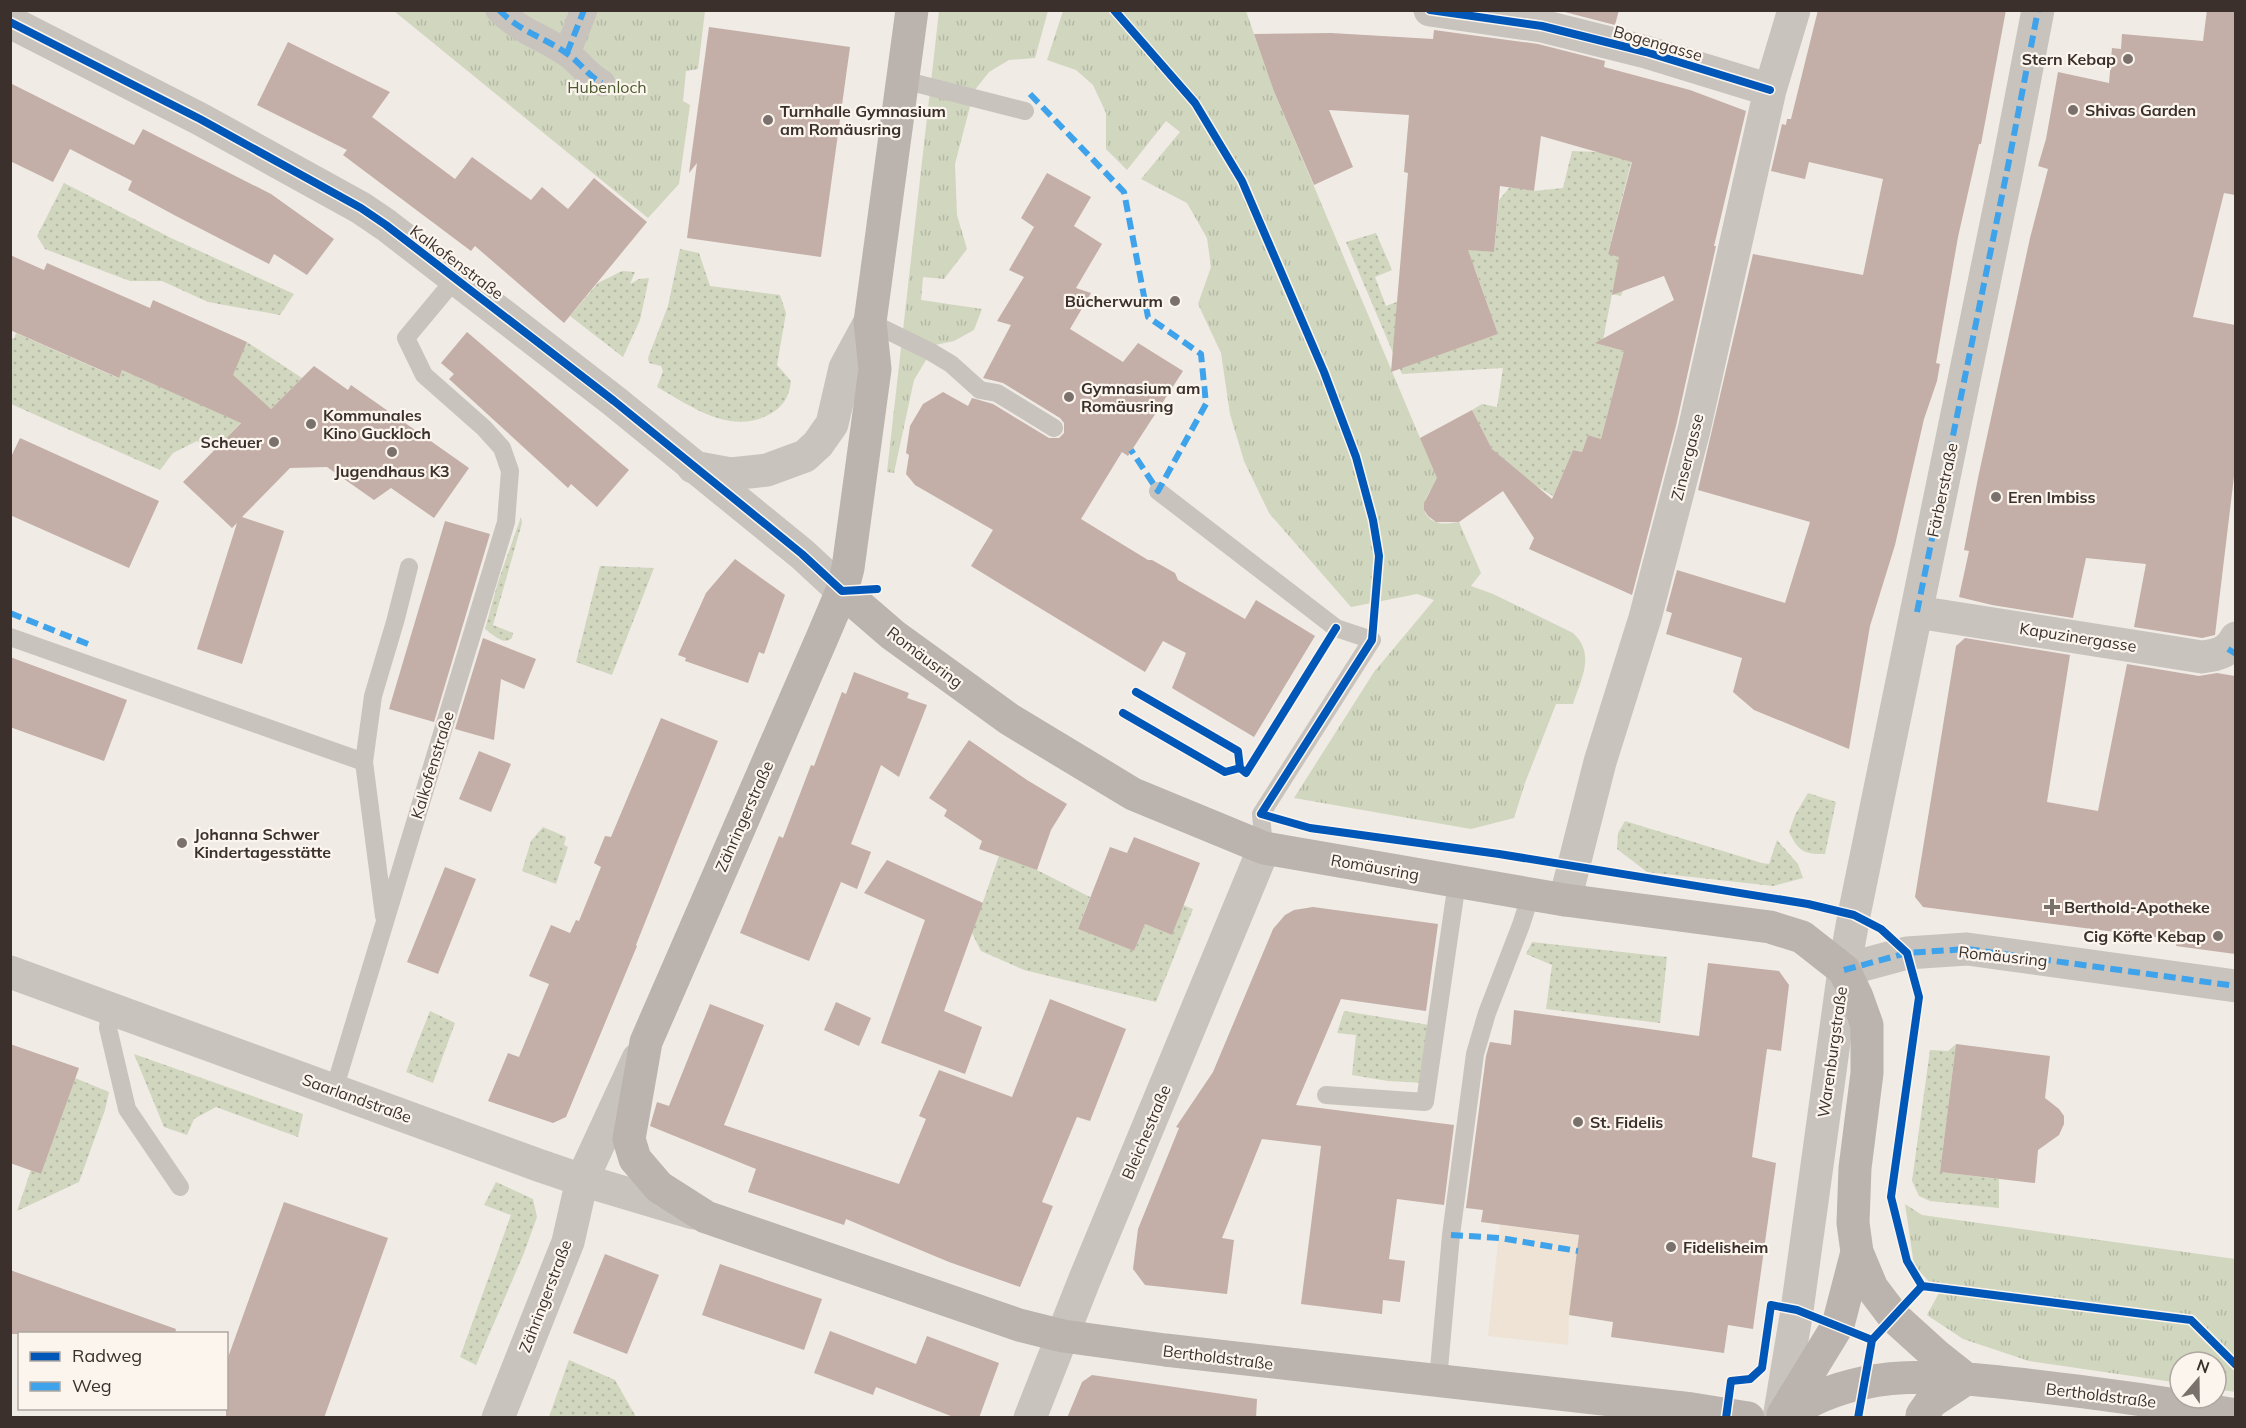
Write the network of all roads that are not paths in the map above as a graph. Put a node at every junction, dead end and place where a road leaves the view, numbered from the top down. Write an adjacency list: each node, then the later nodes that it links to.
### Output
1 (499, 10): 8 (street)
2 (584, 10): 8 (street)
3 (912, 10): 9 (main road)
4 (1430, 10): 11 (street, Bogengasse)
5 (1794, 10): 11 (street, Zinsergasse)
6 (2038, 10): 20 (street, Färberstraße)
7 (10, 22): 13 (street, Kalkofenstraße)
8 (567, 53): 10 (street)
9 (903, 80): 12 (lane); 14 (main road)
10 (602, 82)
11 (1770, 90): 27 (street, Zinsergasse)
12 (1025, 111)
13 (456, 278): 16 (street, Kalkofenstraße); 28 (lane, Kalkofenstraße)
14 (870, 322): 15 (lane); 16 (street); 19 (main road)
15 (1054, 428)
16 (692, 466): 19 (street, Kalkofenstraße)
17 (1158, 491): 24 (lane)
18 (409, 567): 23 (lane)
19 (842, 591): 24 (main road, Romäusring); 33 (main road, Zähringerstraße)
20 (1917, 612): 22 (street, Kapuzinergasse); 29 (street, Färberstraße)
21 (10, 637): 23 (lane)
22 (2233, 647)
23 (364, 762): 28 (lane)
24 (1264, 848): 25 (main road, Romäusring); 40 (street, Bleichestraße)
25 (1457, 882): 26 (main road, Romäusring); 35 (lane)
26 (1531, 894): 27 (main road, Romäusring); 42 (lane)
27 (1565, 900): 29 (main road, Romäusring)
28 (385, 921): 34 (lane, Kalkofenstraße)
29 (1844, 970): 31 (street, Romäusring); 39 (main road, Warenburgstraße); 47 (street, Warenburgstraße)
30 (10, 972): 32 (street, Saarlandstraße)
31 (2235, 986)
32 (110, 1008): 34 (street, Saarlandstraße); 37 (lane)
33 (646, 1042): 36 (street, Zähringerstraße); 38 (main road, Zähringerstraße)
34 (334, 1090): 36 (street, Saarlandstraße)
35 (1326, 1095)
36 (582, 1180): 38 (street, Saarlandstraße); 44 (street, Zähringerstraße)
37 (180, 1187)
38 (706, 1217): 40 (main road, Bertholdstraße)
39 (1857, 1252): 41 (main road, Warenburgstraße); 47 (main road, Warenburgstraße)
40 (1063, 1336): 42 (main road, Bertholdstraße); 45 (street, Bleichestraße)
41 (1966, 1379): 43 (main road, Bertholdstraße); 47 (main road, Bertholdstraße); 48 (main road)
42 (1438, 1380): 46 (main road, Bertholdstraße)
43 (2235, 1415)
44 (498, 1418)
45 (1030, 1418)
46 (1748, 1418)
47 (1781, 1418)
48 (1922, 1418)

